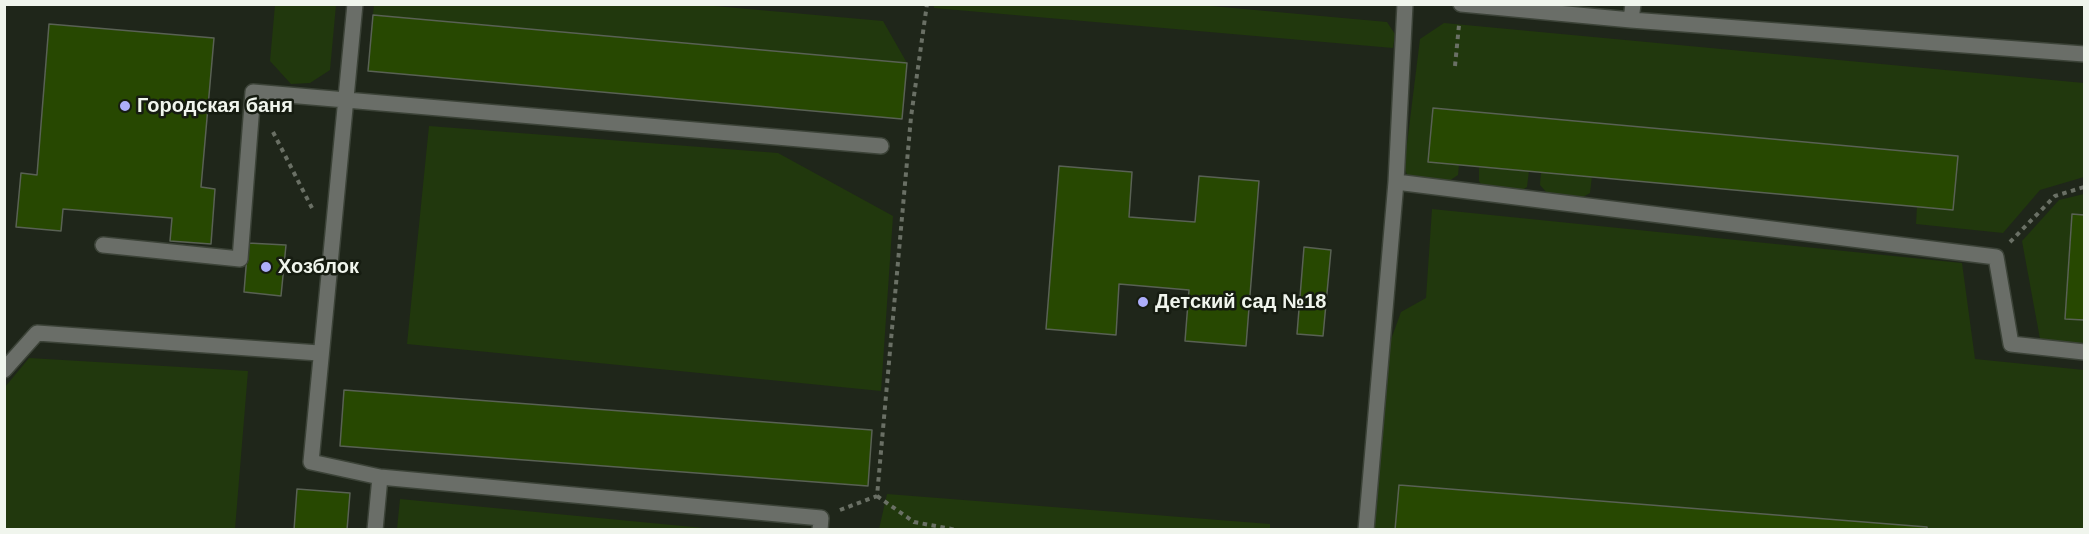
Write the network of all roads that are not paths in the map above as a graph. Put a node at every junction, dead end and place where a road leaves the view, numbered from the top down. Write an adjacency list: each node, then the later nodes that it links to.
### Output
1 (355, 4): 7 (street)
2 (1405, 4): 9 (street)
3 (1461, 4): 5 (street)
4 (1633, 4): 5 (street)
5 (1631, 20): 6 (street)
6 (2085, 54)
7 (346, 100): 8 (street); 10 (street); 12 (street)
8 (881, 146)
9 (1396, 182): 11 (street); 17 (street)
10 (103, 245)
11 (2085, 352)
12 (319, 353): 13 (street); 14 (street)
13 (4, 370)
14 (380, 477): 15 (street); 16 (street)
15 (820, 524)
16 (375, 530)
17 (1365, 530)

